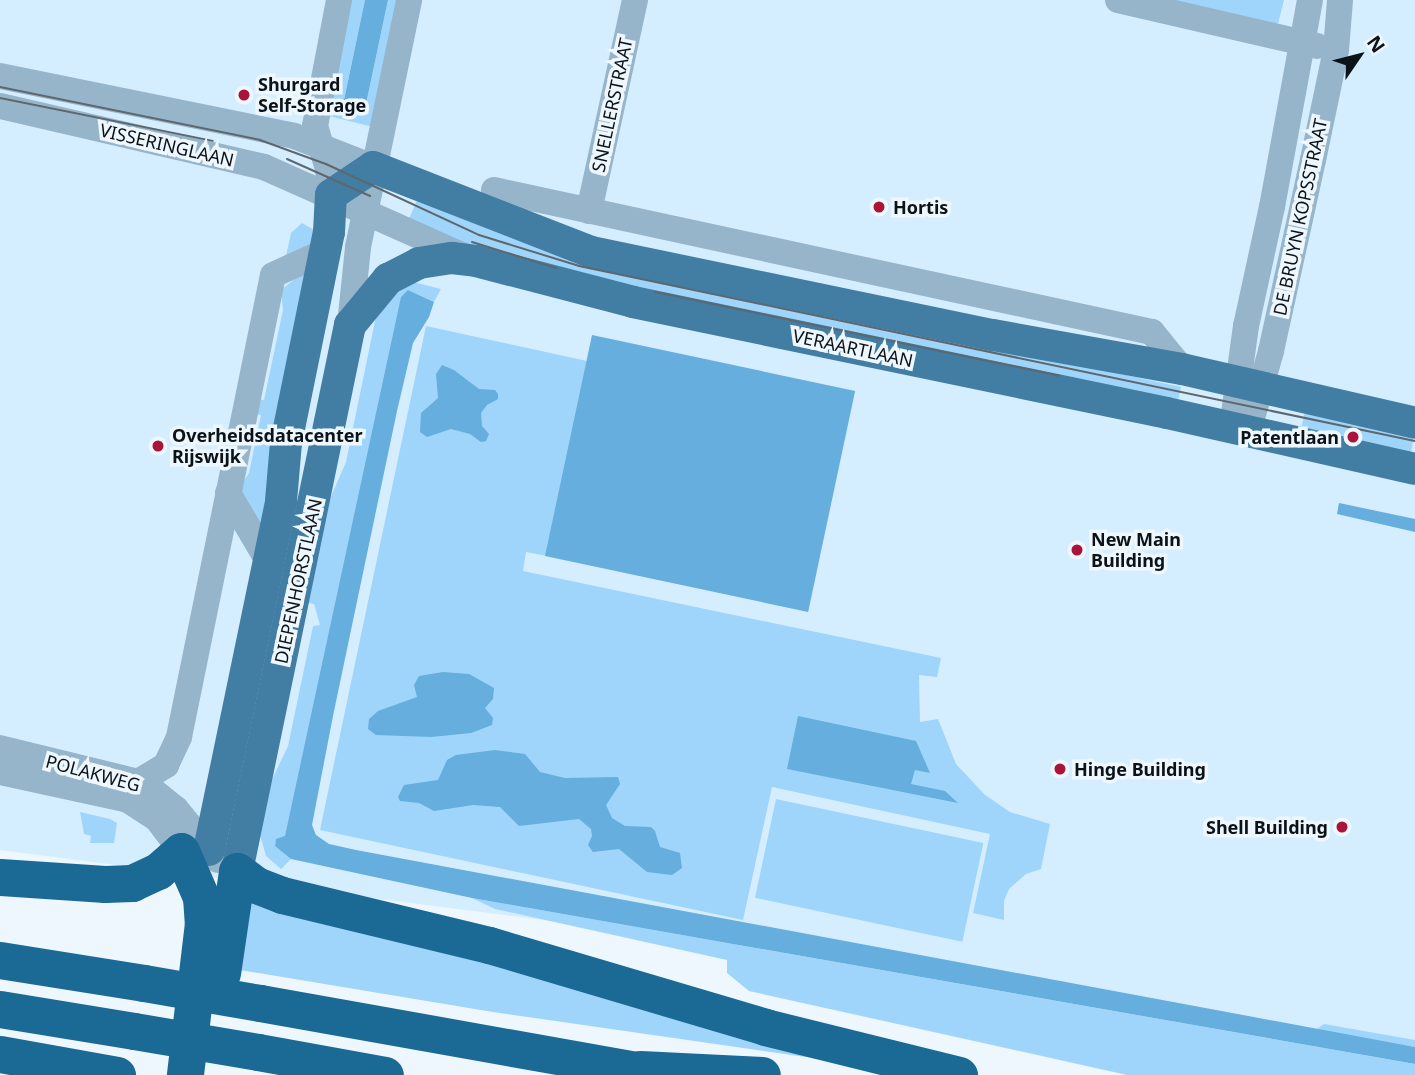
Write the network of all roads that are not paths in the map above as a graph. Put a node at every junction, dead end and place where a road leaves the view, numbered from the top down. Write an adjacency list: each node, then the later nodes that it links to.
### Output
1 (339, 0): 11 (street, DIEPENHORSTLAAN)
2 (409, 0): 12 (street, DIEPENHORSTLAAN)
3 (635, 0): 16 (street, SNELLERSTRAAT)
4 (1118, 0): 7 (street)
5 (1310, 0): 7 (street, DE BRUYN KOPSSTRAAT)
6 (1340, 0): 8 (street, DE BRUYN KOPSSTRAAT)
7 (1302, 43): 8 (street); 22 (street, DE BRUYN KOPSSTRAAT)
8 (1336, 50): 22 (street, DE BRUYN KOPSSTRAAT)
9 (0, 76): 11 (street, VISSERINGLAAN)
10 (0, 106): 14 (street, VISSERINGLAAN)
11 (322, 147): 12 (street); 14 (street, DIEPENHORSTLAAN)
12 (373, 167): 14 (main road); 15 (street, DIEPENHORSTLAAN); 17 (main road)
13 (494, 190): 16 (street)
14 (331, 195): 15 (street, VERAARTLAAN); 18 (main road, DIEPENHORSTLAAN)
15 (365, 211): 19 (street, VERAARTLAAN); 20 (street, DIEPENHORSTLAAN)
16 (589, 211): 17 (street); 21 (street)
17 (546, 234): 21 (main road)
18 (326, 251): 26 (street); 27 (main road, DIEPENHORSTLAAN)
19 (476, 261): 20 (main road, VERAARTLAAN); 24 (main road, VERAARTLAAN)
20 (350, 325): 31 (main road, DIEPENHORSTLAAN)
21 (1182, 369): 22 (main road)
22 (1250, 385): 23 (main road); 24 (street, DE BRUYN KOPSSTRAAT)
23 (1415, 423)
24 (1240, 430): 25 (main road, VERAARTLAAN)
25 (1415, 469)
26 (228, 493): 27 (street, DIEPENHORSTLAAN); 30 (street)
27 (268, 561): 31 (main road, DIEPENHORSTLAAN)
28 (0, 748): 30 (street, POLAKWEG)
29 (0, 772): 31 (street, POLAKWEG)
30 (138, 782): 31 (street, POLAKWEG)
31 (205, 851): 32 (highway); 33 (highway); 41 (highway); 44 (highway)
32 (0, 877)
33 (201, 897): 39 (highway); 40 (highway)
34 (0, 960): 37 (highway, bridge)
35 (0, 1009): 42 (highway, bridge)
36 (0, 1054): 38 (highway)
37 (645, 1072): 43 (highway)
38 (117, 1075)
39 (174, 1075)
40 (185, 1075)
41 (209, 1075)
42 (385, 1075)
43 (762, 1075)
44 (960, 1075)

